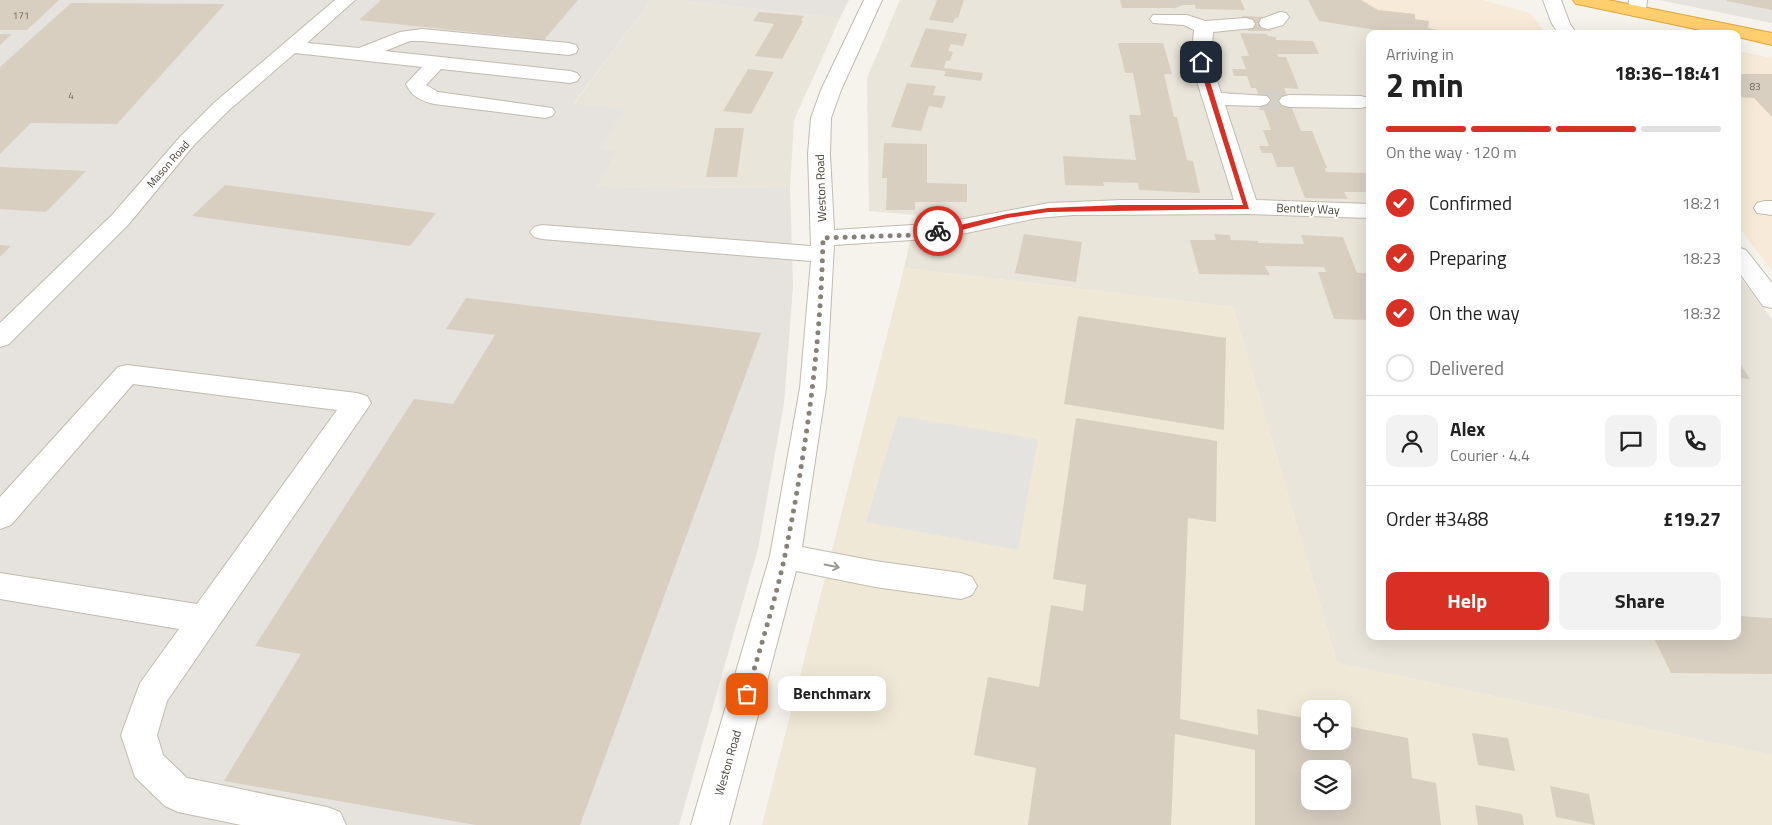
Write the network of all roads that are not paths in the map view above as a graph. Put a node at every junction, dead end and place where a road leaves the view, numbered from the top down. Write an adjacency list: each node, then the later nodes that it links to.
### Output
1 (346, 0): 13 (street, Mason Road)
2 (873, 0): 26 (street, Weston Road)
3 (1552, 0): 9 (street)
4 (1582, 0): 5 (highway)
5 (1638, 6): 10 (highway)
6 (1191, 17): 7 (street); 8 (street); 18 (street)
7 (1159, 19)
8 (1243, 25)
9 (1565, 30)
10 (1735, 30)
11 (1741, 31): 12 (highway)
12 (1772, 39)
13 (292, 47): 15 (street); 29 (street, Mason Road)
14 (569, 49): 15 (street)
15 (360, 54): 16 (street)
16 (436, 63): 17 (street); 22 (street)
17 (570, 77)
18 (1213, 99): 19 (street); 23 (street)
19 (1260, 100)
20 (1289, 101): 21 (street)
21 (1361, 102)
22 (545, 112)
23 (1247, 207): 24 (street, Bentley Way); 26 (street, Bentley Way)
24 (1366, 211)
25 (542, 232): 26 (street, Bentley Way)
26 (823, 246): 31 (street, Weston Road)
27 (1741, 259): 28 (street)
28 (1772, 300)
29 (0, 338)
30 (0, 517): 34 (street)
31 (784, 556): 33 (street, one-way to 33); 36 (street, Weston Road)
32 (0, 586): 34 (street)
33 (960, 586)
34 (205, 619): 35 (street)
35 (327, 825)
36 (710, 825)

